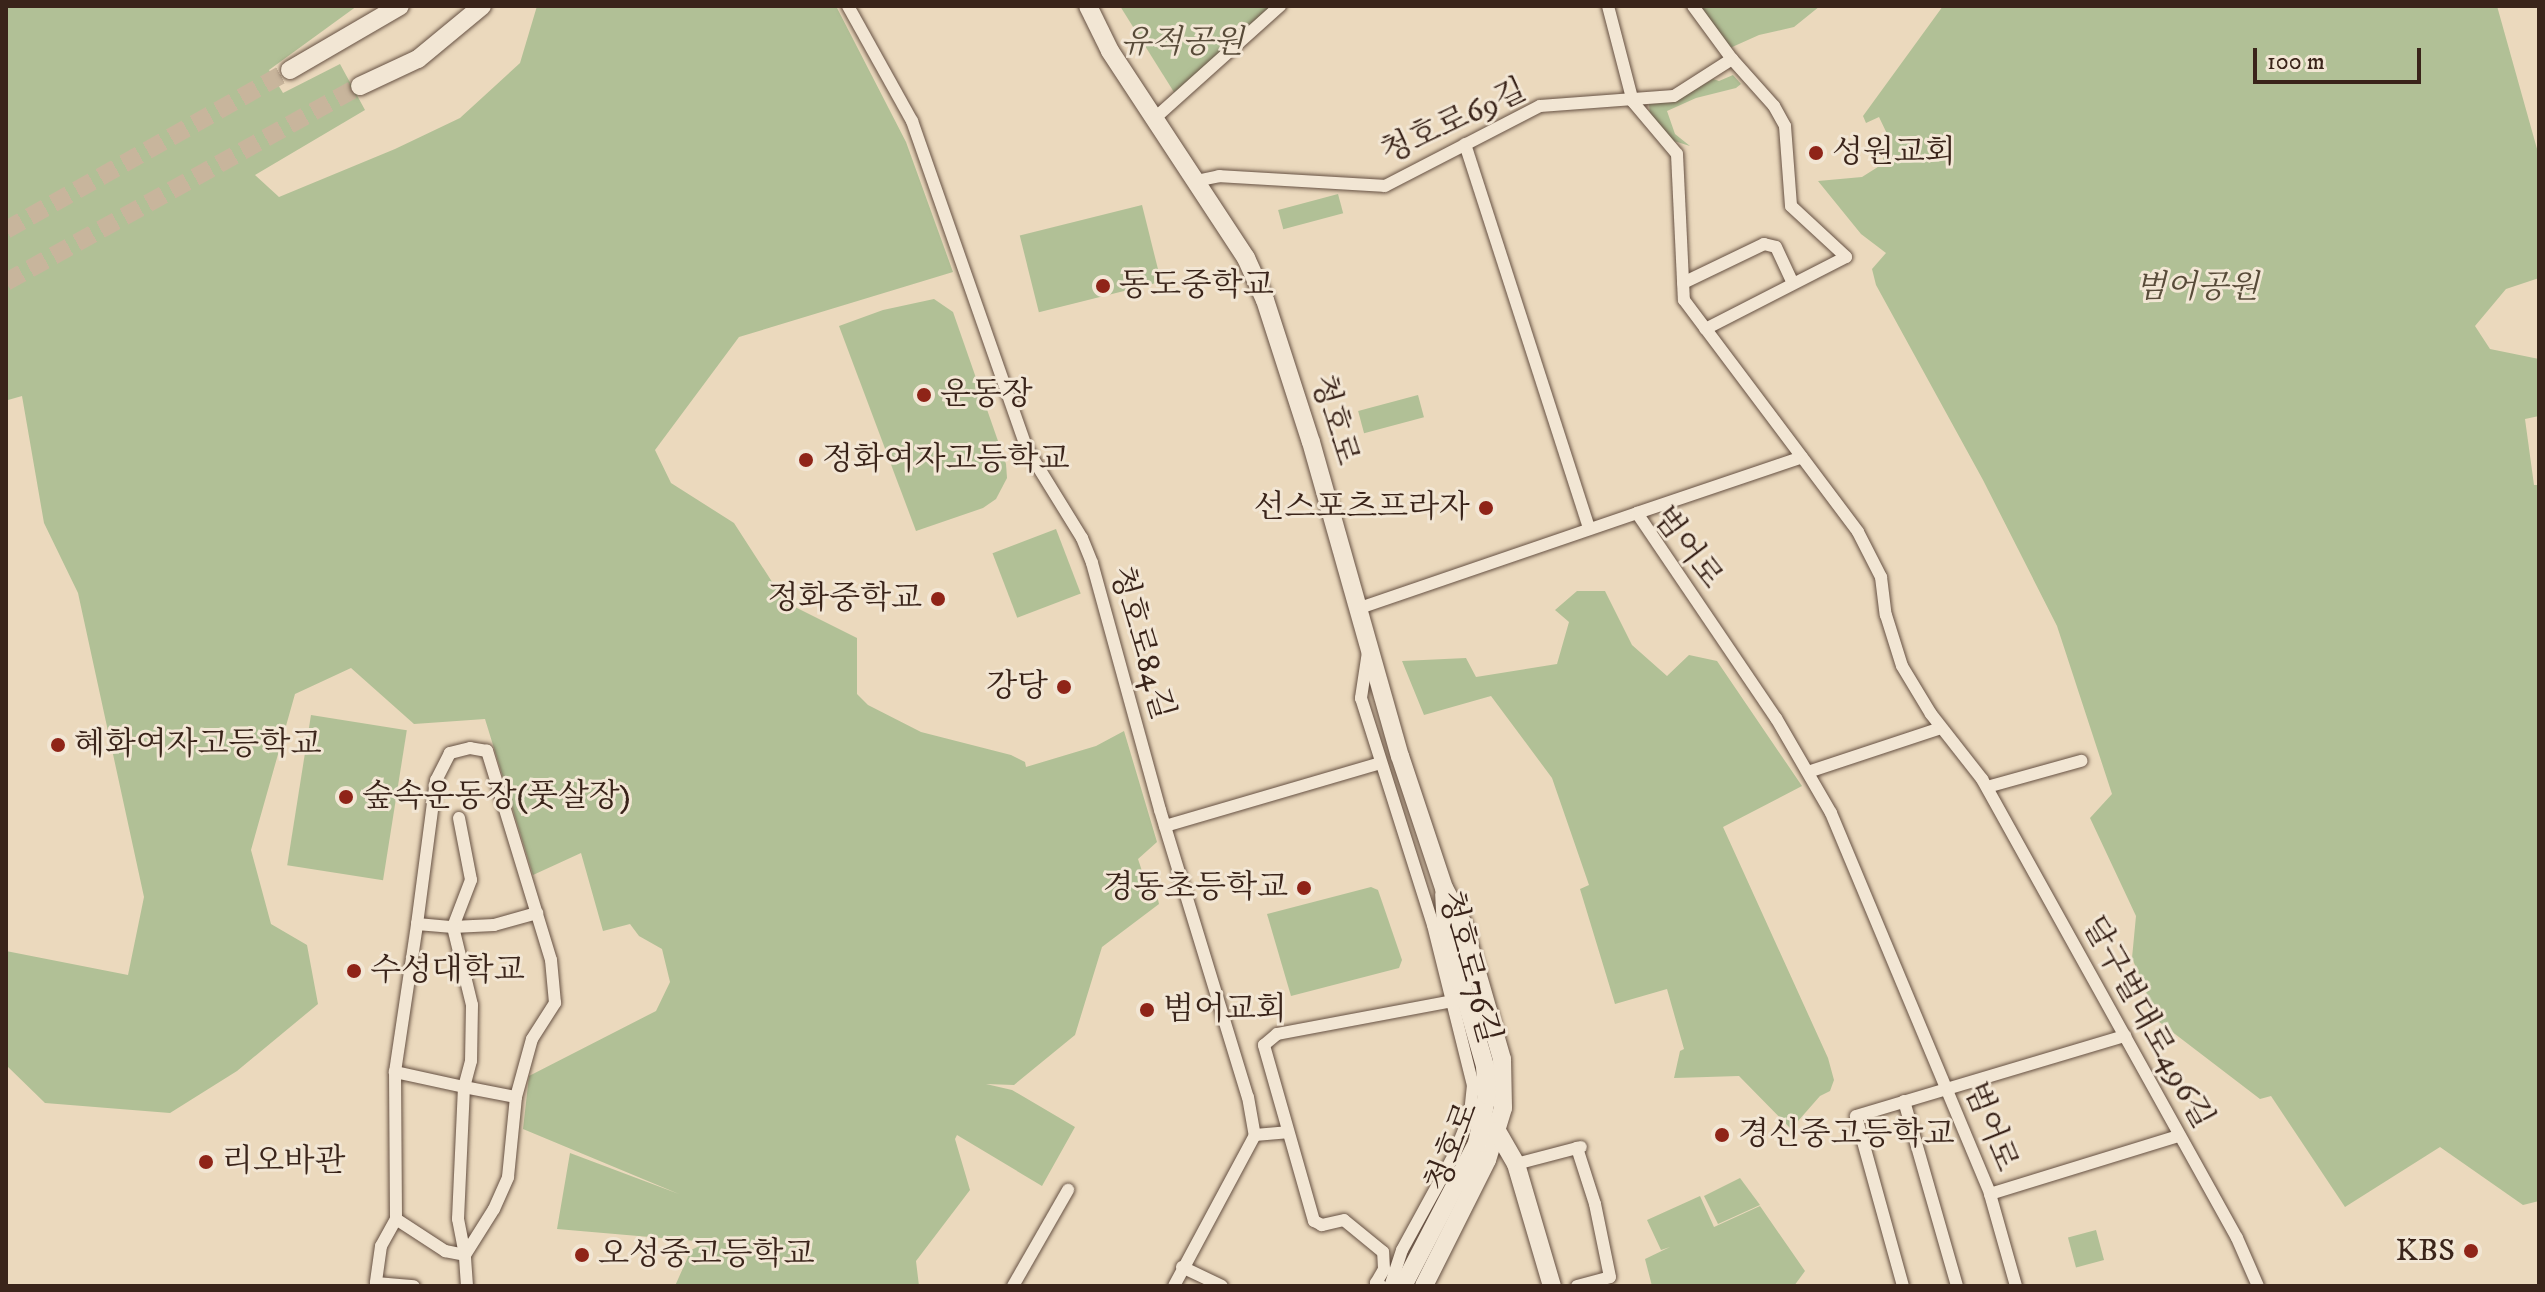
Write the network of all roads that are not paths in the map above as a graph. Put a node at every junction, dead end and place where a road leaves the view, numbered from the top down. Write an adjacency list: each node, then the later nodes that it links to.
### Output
1 (400, 6): 9 (main road)
2 (482, 6): 10 (main road)
3 (848, 6): 29 (street, 청호로84길)
4 (1088, 6): 12 (main road, 청호로)
5 (1280, 6): 12 (street)
6 (1608, 6): 11 (street)
7 (1693, 6): 8 (street)
8 (1732, 59): 11 (street, 청호로69길); 15 (street)
9 (290, 70)
10 (360, 86)
11 (1633, 102): 13 (street, 청호로69길); 16 (street)
12 (1155, 118): 14 (main road, 청호로)
13 (1465, 144): 14 (street, 청호로69길); 20 (street)
14 (1196, 181): 21 (main road, 청호로)
15 (1792, 282): 16 (street); 17 (street)
16 (1683, 283): 17 (street)
17 (1705, 329): 18 (street)
18 (1802, 457): 19 (street); 23 (street, 달구벌대로496길)
19 (1637, 513): 20 (street, 범어로); 26 (street, 범어로)
20 (1589, 529): 21 (street, 범어로)
21 (1357, 609): 22 (main road, 청호로)
22 (1368, 652): 25 (street, 청호로76길); 30 (main road, 청호로)
23 (1941, 728): 26 (street); 27 (street, 달구벌대로496길)
24 (2081, 761): 27 (street)
25 (1380, 763): 29 (street); 34 (street, 청호로76길)
26 (1808, 772): 38 (street, 범어로)
27 (1987, 787): 35 (street, 달구벌대로496길)
28 (459, 818): 33 (street)
29 (1165, 826): 43 (street, 청호로84길)
30 (1444, 888): 41 (main road, 청호로); 61 (main road, 청호로)
31 (537, 913): 32 (street); 33 (street); 39 (street)
32 (417, 924): 33 (street); 36 (street)
33 (453, 927): 37 (street)
34 (1453, 1001): 42 (street); 60 (street, 청호로76길)
35 (2125, 1036): 38 (street); 44 (street, 달구벌대로496길)
36 (395, 1072): 37 (street); 48 (street)
37 (464, 1087): 39 (street); 49 (street)
38 (1946, 1087): 40 (street); 47 (street, 범어로)
39 (516, 1097): 49 (street)
40 (1904, 1101): 65 (street); 66 (street)
41 (1497, 1131): 45 (main road); 62 (main road, 청호로)
42 (1287, 1132): 43 (street); 59 (street)
43 (1255, 1135): 50 (street)
44 (2178, 1136): 47 (street); 67 (street, 달구벌대로496길)
45 (1516, 1164): 63 (main road); 64 (street)
46 (1068, 1190): 56 (street)
47 (1990, 1194): 52 (street, 범어로)
48 (396, 1219): 49 (street); 51 (street)
49 (465, 1255): 55 (street)
50 (1182, 1267): 57 (street); 58 (street)
51 (376, 1284): 53 (street)
52 (2011, 1285)
53 (406, 1286): 54 (street)
54 (414, 1286)
55 (467, 1286)
56 (1013, 1286)
57 (1174, 1286)
58 (1222, 1286)
59 (1381, 1286)
60 (1390, 1286)
61 (1403, 1286)
62 (1424, 1286)
63 (1552, 1286)
64 (1577, 1286)
65 (1903, 1286)
66 (1957, 1286)
67 (2258, 1286)

